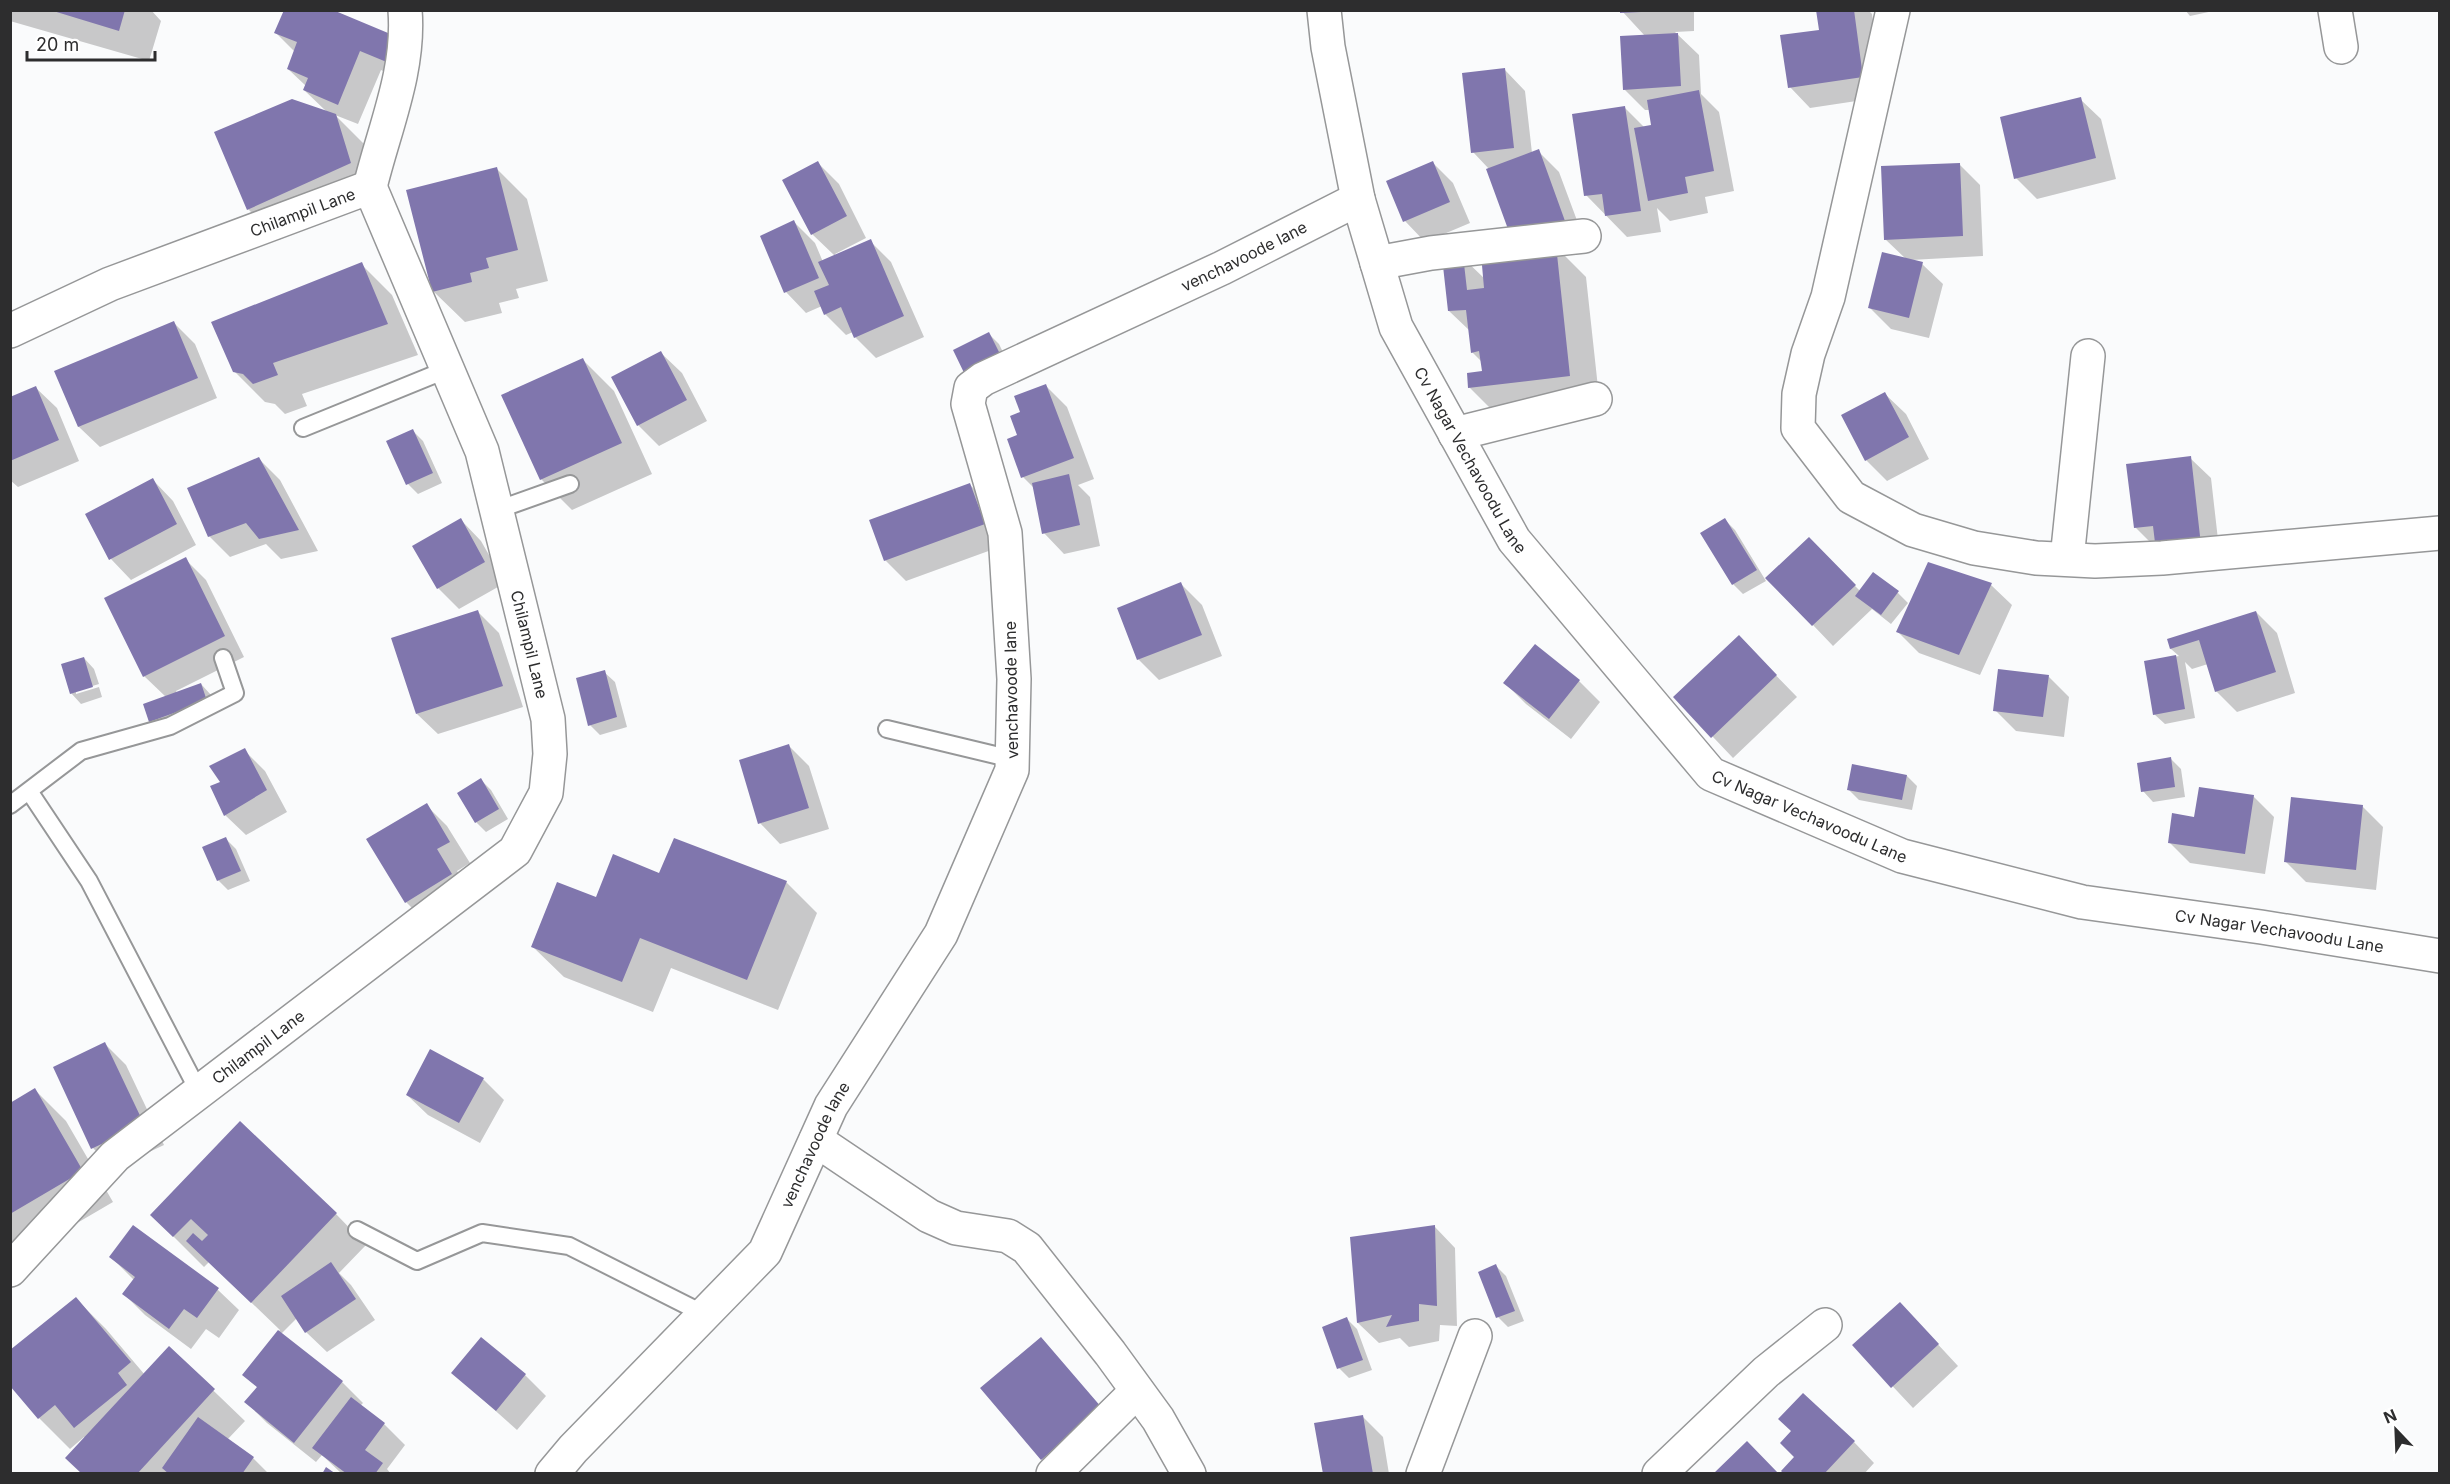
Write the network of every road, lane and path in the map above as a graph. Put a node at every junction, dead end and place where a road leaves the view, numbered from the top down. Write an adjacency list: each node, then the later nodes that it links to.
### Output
1 (405, 10): 6 (street)
2 (1324, 10): 7 (street)
3 (1893, 10): 19 (street)
4 (2335, 10): 5 (street)
5 (2341, 47)
6 (370, 187): 10 (street, Chilampil Lane); 12 (street, Chilampil Lane)
7 (1358, 199): 9 (street, Cv Nagar Vechavoodu Lane); 22 (street, venchavoode lane)
8 (1584, 236): 9 (street)
9 (1377, 263): 15 (street, Cv Nagar Vechavoodu Lane)
10 (10, 331)
11 (2088, 356): 19 (street)
12 (448, 369): 14 (lane); 17 (street, Chilampil Lane)
13 (1595, 399): 15 (street)
14 (303, 428)
15 (1455, 434): 25 (street, Cv Nagar Vechavoodu Lane)
16 (570, 484): 17 (lane)
17 (497, 510): 26 (street, Chilampil Lane)
18 (2439, 533): 19 (street)
19 (2067, 559)
20 (223, 658): 23 (lane)
21 (887, 729): 22 (lane)
22 (1012, 759): 27 (street, venchavoode lane)
23 (29, 791): 24 (lane); 26 (lane)
24 (10, 805)
25 (2439, 956)
26 (199, 1092): 29 (street, Chilampil Lane)
27 (816, 1140): 30 (street, venchavoode lane); 33 (street)
28 (357, 1230): 30 (lane)
29 (10, 1270)
30 (704, 1314): 34 (street, venchavoode lane)
31 (1825, 1325): 38 (street)
32 (1475, 1336): 37 (street)
33 (1137, 1391): 35 (street); 36 (street)
34 (552, 1473)
35 (1053, 1473)
36 (1189, 1473)
37 (1424, 1473)
38 (1659, 1473)

